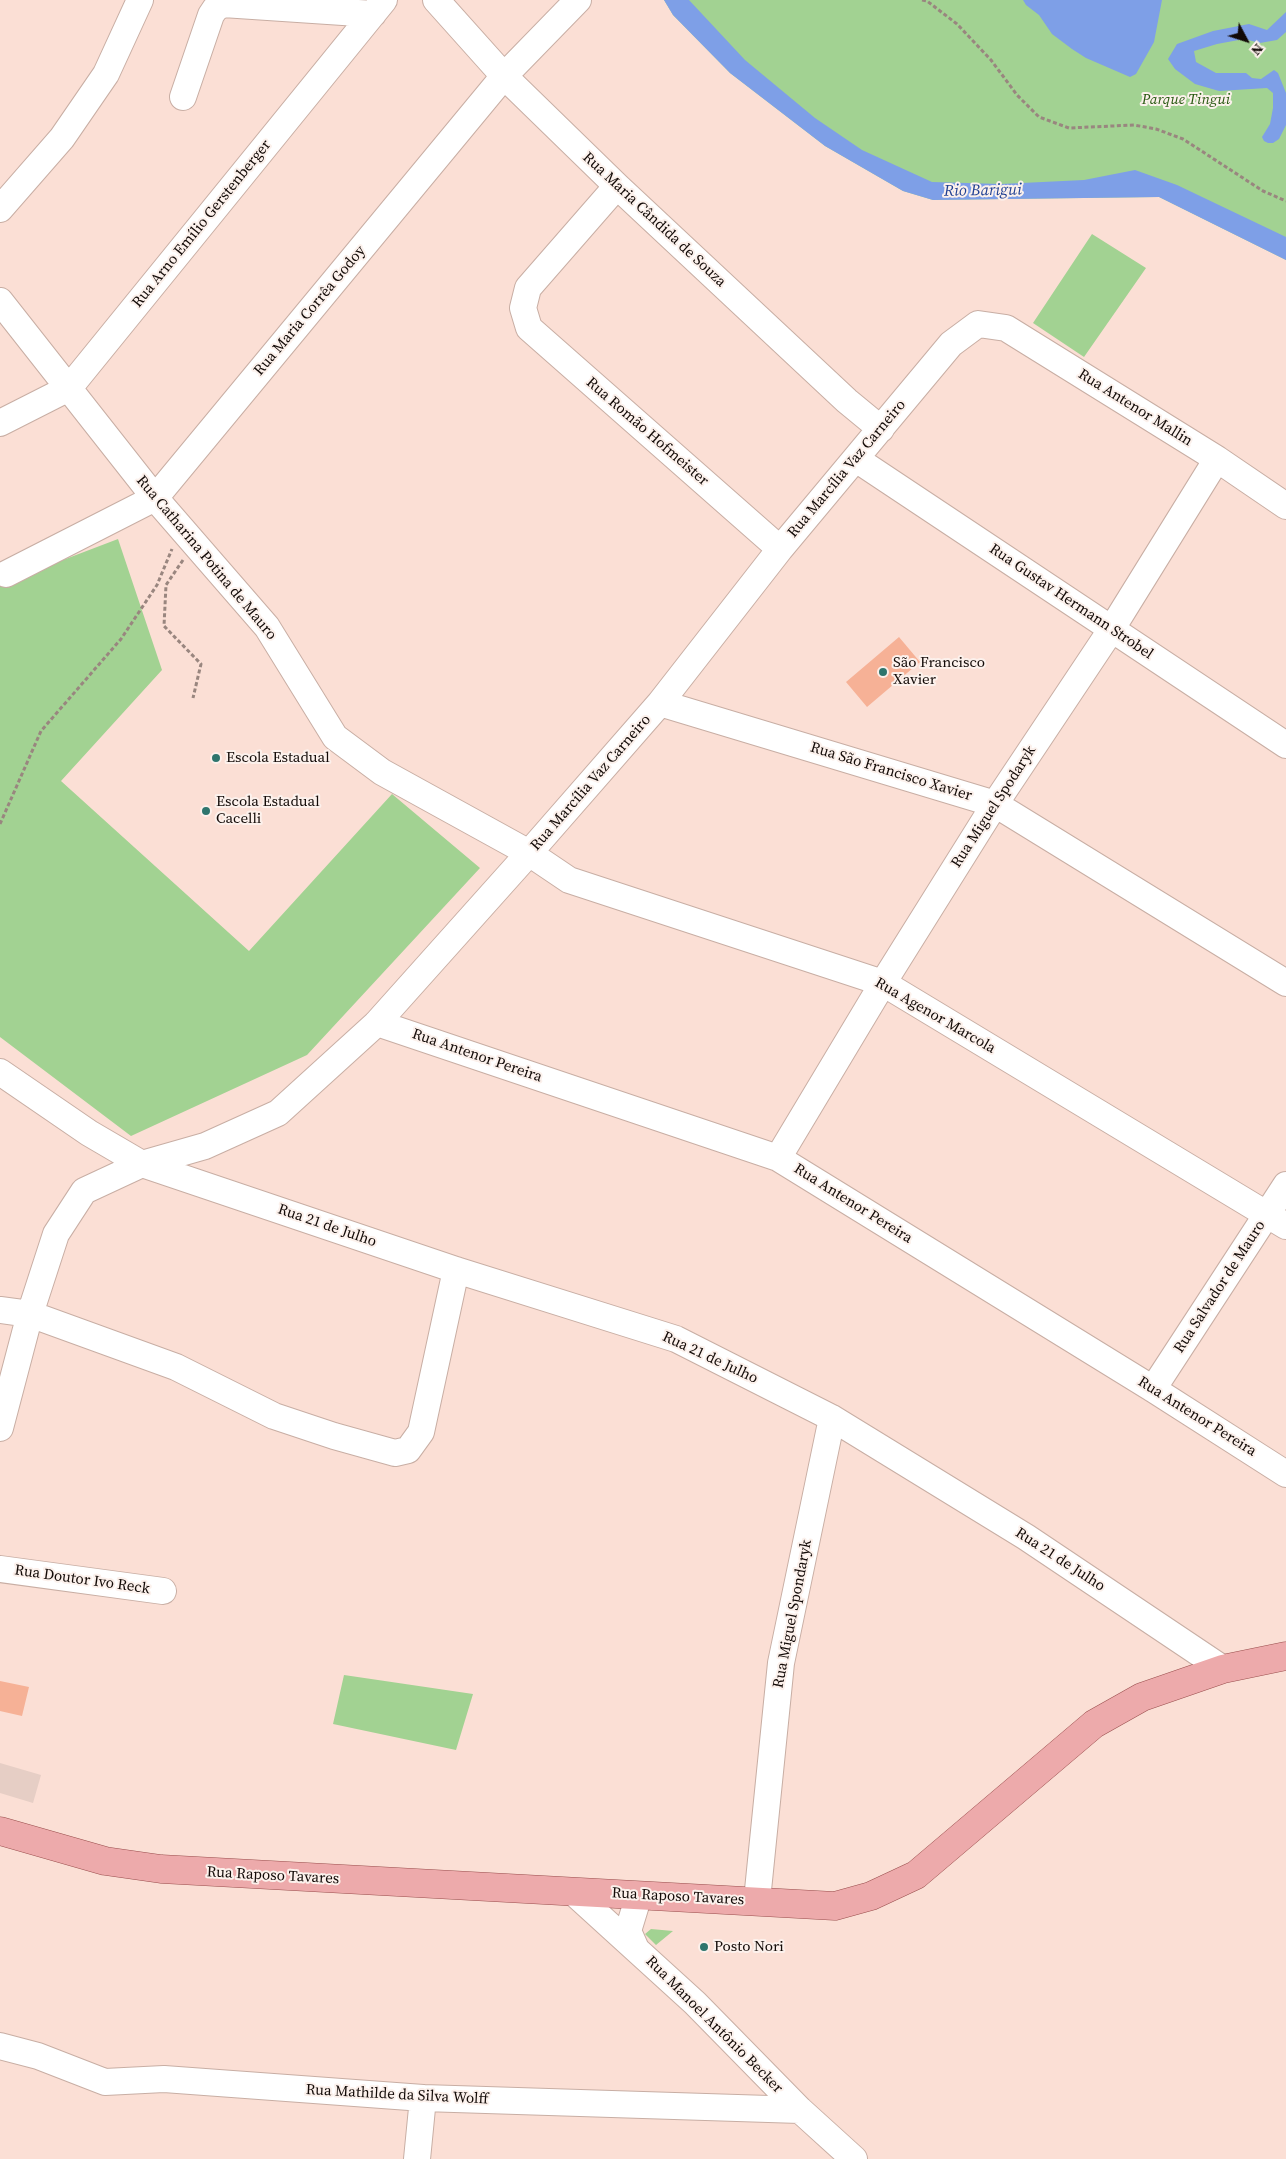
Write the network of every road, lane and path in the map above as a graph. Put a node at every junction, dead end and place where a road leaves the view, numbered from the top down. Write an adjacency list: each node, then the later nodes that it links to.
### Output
1 (140, 0): 10 (street)
2 (436, 0): 6 (street, Rua Maria Cândida de Souza)
3 (578, 0): 6 (street, Rua Maria Corrêa Godoy)
4 (922, 0): 9 (path)
5 (378, 7): 7 (street); 13 (street, Rua Arno Emílio Gerstenberger)
6 (504, 76): 8 (street, Rua Maria Cândida de Souza); 18 (street, Rua Maria Corrêa Godoy)
7 (183, 97)
8 (616, 186): 15 (street, Rua Maria Cândida de Souza); 21 (street, Rua Romão Hofmeister)
9 (1286, 201)
10 (0, 209)
11 (0, 301): 13 (street, Rua Catharina Potina de Mauro)
12 (978, 324): 15 (street, Rua Marcília Vaz Carneiro); 17 (street, Rua Antenor Mallin)
13 (69, 388): 14 (street, Rua Arno Emílio Gerstenberger); 18 (street, Rua Catharina Potina de Mauro)
14 (0, 423)
15 (881, 429): 16 (street, Rua Marcília Vaz Carneiro)
16 (856, 459): 21 (street, Rua Marcília Vaz Carneiro); 23 (street, Rua Gustav Hermann Strobel)
17 (1217, 459): 19 (street, Rua Antenor Mallin); 23 (street, Rua Miguel Spodaryk)
18 (155, 498): 20 (street, Rua Catharina Potina de Mauro); 22 (street, Rua Maria Corrêa Godoy)
19 (1286, 506)
20 (184, 544): 24 (path); 28 (path); 29 (street, Rua Catharina Potina de Mauro)
21 (780, 549): 25 (street, Rua Marcília Vaz Carneiro)
22 (6, 574)
23 (1111, 630): 26 (street, Rua Gustav Hermann Strobel); 27 (street, Rua Miguel Spodaryk)
24 (193, 698)
25 (660, 703): 27 (street, Rua São Francisco Xavier); 29 (street, Rua Marcília Vaz Carneiro)
26 (1286, 745)
27 (995, 804): 30 (street, Rua Miguel Spodaryk); 31 (street, Rua São Francisco Xavier)
28 (0, 824)
29 (529, 853): 30 (street, Rua Agenor Marcola); 32 (street, Rua Marcília Vaz Carneiro)
30 (883, 983): 34 (street, Rua Miguel Spodaryk); 37 (street, Rua Agenor Marcola)
31 (1286, 983)
32 (377, 1022): 34 (street, Rua Antenor Pereira); 35 (street, Rua Marcília Vaz Carneiro)
33 (0, 1072): 35 (street)
34 (778, 1158): 41 (street, Rua Antenor Pereira)
35 (130, 1169): 38 (street, Rua 21 de Julho); 40 (street, Rua Marcília Vaz Carneiro)
36 (1286, 1185): 37 (street, Rua Salvador de Mauro)
37 (1277, 1220): 41 (street, Rua Salvador de Mauro)
38 (456, 1270): 40 (street); 42 (street, Rua 21 de Julho)
39 (0, 1310): 40 (street)
40 (30, 1314): 43 (street, Rua Marcília Vaz Carneiro)
41 (1153, 1389): 44 (street, Rua Antenor Pereira)
42 (832, 1418): 48 (street, Rua 21 de Julho); 52 (street, Rua Miguel Spondaryk)
43 (0, 1428)
44 (1286, 1474)
45 (0, 1569): 46 (street, Rua Doutor Ivo Reck)
46 (163, 1591)
47 (1286, 1656): 48 (main road, Rua Raposo Tavares)
48 (1223, 1669): 52 (main road, Rua Raposo Tavares)
49 (0, 1831): 50 (main road, Rua Raposo Tavares)
50 (573, 1892): 51 (main road, Rua Raposo Tavares); 53 (street, Rua Manoel Antônio Becker)
51 (640, 1895): 52 (main road, Rua Raposo Tavares); 53 (street)
52 (756, 1900)
53 (636, 1949): 56 (street, Rua Manoel Antônio Becker)
54 (0, 2046): 55 (street, Rua Mathilde da Silva Wolff)
55 (423, 2098): 56 (street, Rua Mathilde da Silva Wolff); 57 (street)
56 (800, 2110): 58 (street, Rua Manoel Antônio Becker)
57 (417, 2159)
58 (854, 2159)

